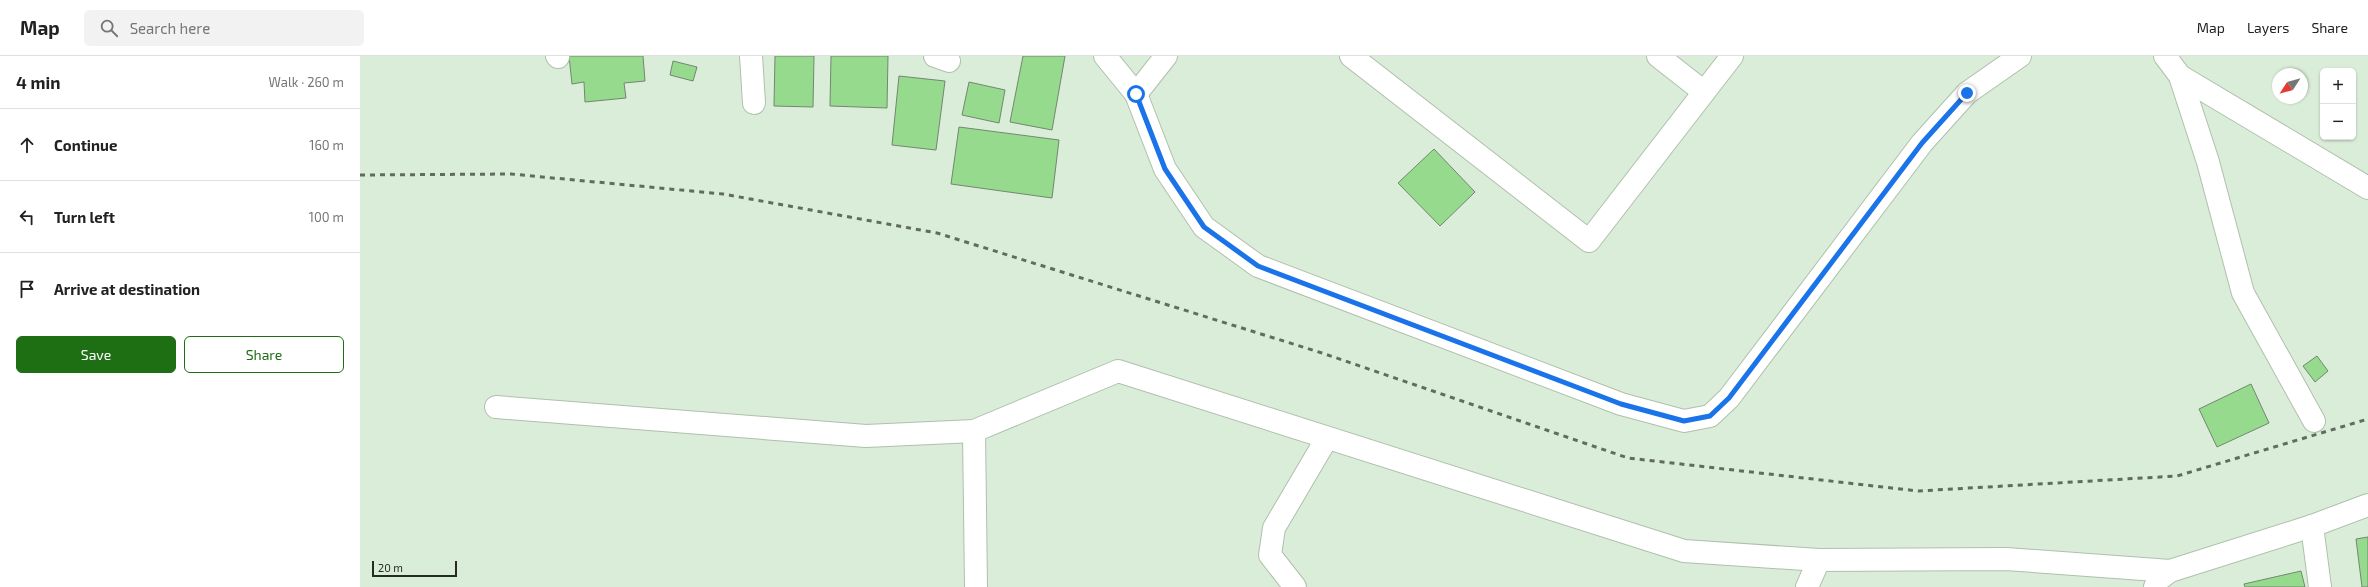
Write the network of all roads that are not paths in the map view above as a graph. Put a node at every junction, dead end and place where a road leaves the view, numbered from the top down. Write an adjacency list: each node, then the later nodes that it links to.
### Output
1 (751, 56): 12 (street)
2 (1105, 56): 11 (street)
3 (1166, 56): 11 (street)
4 (1351, 56): 10 (street)
5 (1658, 56): 10 (street)
6 (1732, 56): 10 (street)
7 (2020, 56): 11 (street)
8 (2165, 56): 9 (street)
9 (2180, 76): 13 (street); 15 (street)
10 (1704, 92)
11 (1136, 94)
12 (754, 103)
13 (2368, 188)
14 (496, 407): 16 (street)
15 (2314, 421)
16 (974, 431): 17 (street); 22 (street)
17 (1327, 438): 20 (street); 23 (street)
18 (2368, 505): 19 (street)
19 (2312, 526): 21 (street); 26 (street)
20 (1819, 560): 21 (street); 24 (street)
21 (2170, 571): 25 (street)
22 (976, 587)
23 (1295, 587)
24 (1807, 587)
25 (2155, 587)
26 (2320, 587)

